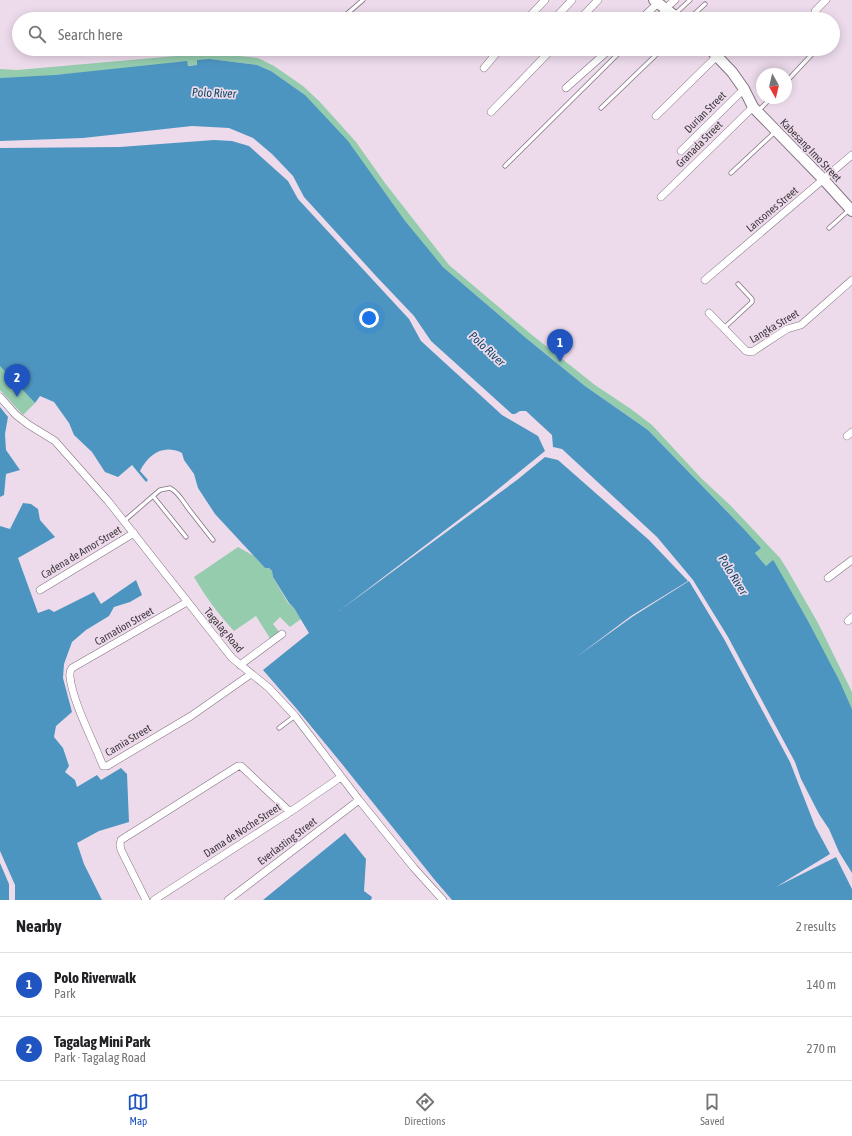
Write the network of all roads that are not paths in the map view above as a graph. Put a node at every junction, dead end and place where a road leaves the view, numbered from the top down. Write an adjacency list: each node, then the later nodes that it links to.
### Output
1 (363, 0): 10 (lane)
2 (546, 0): 11 (street)
3 (572, 0): 12 (street)
4 (598, 0): 13 (street)
5 (675, 0): 9 (street)
6 (690, 0): 9 (lane)
7 (826, 0): 15 (street)
8 (705, 4): 14 (lane)
9 (666, 9)
10 (349, 12)
11 (534, 12)
12 (561, 12)
13 (587, 12)
14 (696, 12)
15 (816, 12)
16 (494, 56): 24 (street)
17 (545, 56): 31 (street)
18 (602, 56): 26 (street)
19 (617, 56): 36 (lane)
20 (655, 56): 29 (lane)
21 (711, 56): 32 (street)
22 (717, 56): 27 (main road, Kabesang Imo Street)
23 (810, 56): 25 (lane)
24 (484, 68)
25 (792, 76)
26 (566, 88)
27 (744, 89): 30 (main road, Kabesang Imo Street); 34 (street, Durian Street)
28 (762, 104): 30 (lane)
29 (601, 108)
30 (755, 109): 33 (main road, Kabesang Imo Street); 39 (street, Granada Street)
31 (491, 112)
32 (656, 116)
33 (776, 131): 37 (lane); 38 (main road, Kabesang Imo Street)
34 (681, 151)
35 (852, 155): 38 (street, Lansones Street)
36 (506, 166)
37 (732, 173)
38 (824, 180): 40 (main road, Kabesang Imo Street); 42 (street, Lansones Street)
39 (661, 197)
40 (851, 210): 41 (lane)
41 (829, 228)
42 (705, 280)
43 (852, 280): 46 (street, Langka Street)
44 (738, 284): 46 (lane)
45 (709, 313): 46 (street, Langka Street)
46 (724, 328)
47 (0, 397): 49 (street, Tagalag Road)
48 (153, 496): 49 (lane); 51 (lane); 52 (lane)
49 (124, 521): 50 (street, Tagalag Road)
50 (134, 533): 55 (street, Cadena de Amor Street); 56 (street, Tagalag Road)
51 (186, 537)
52 (213, 540)
53 (852, 560): 54 (street)
54 (828, 578)
55 (40, 590)
56 (187, 602): 58 (street, Tagalag Road); 59 (street, Carnation Street)
57 (282, 634): 58 (street)
58 (240, 665): 60 (street, Tagalag Road)
59 (72, 668): 60 (street, Camia Street)
60 (251, 674): 61 (street, Tagalag Road)
61 (295, 716): 62 (lane); 63 (street, Tagalag Road)
62 (279, 728)
63 (341, 777): 64 (street, Tagalag Road); 65 (street, Dama de Noche Street)
64 (359, 800): 68 (street, Everlasting Street); 69 (street, Tagalag Road)
65 (290, 812): 66 (street); 67 (street, Dama de Noche Street)
66 (146, 900)
67 (154, 900)
68 (228, 900)
69 (443, 900)

